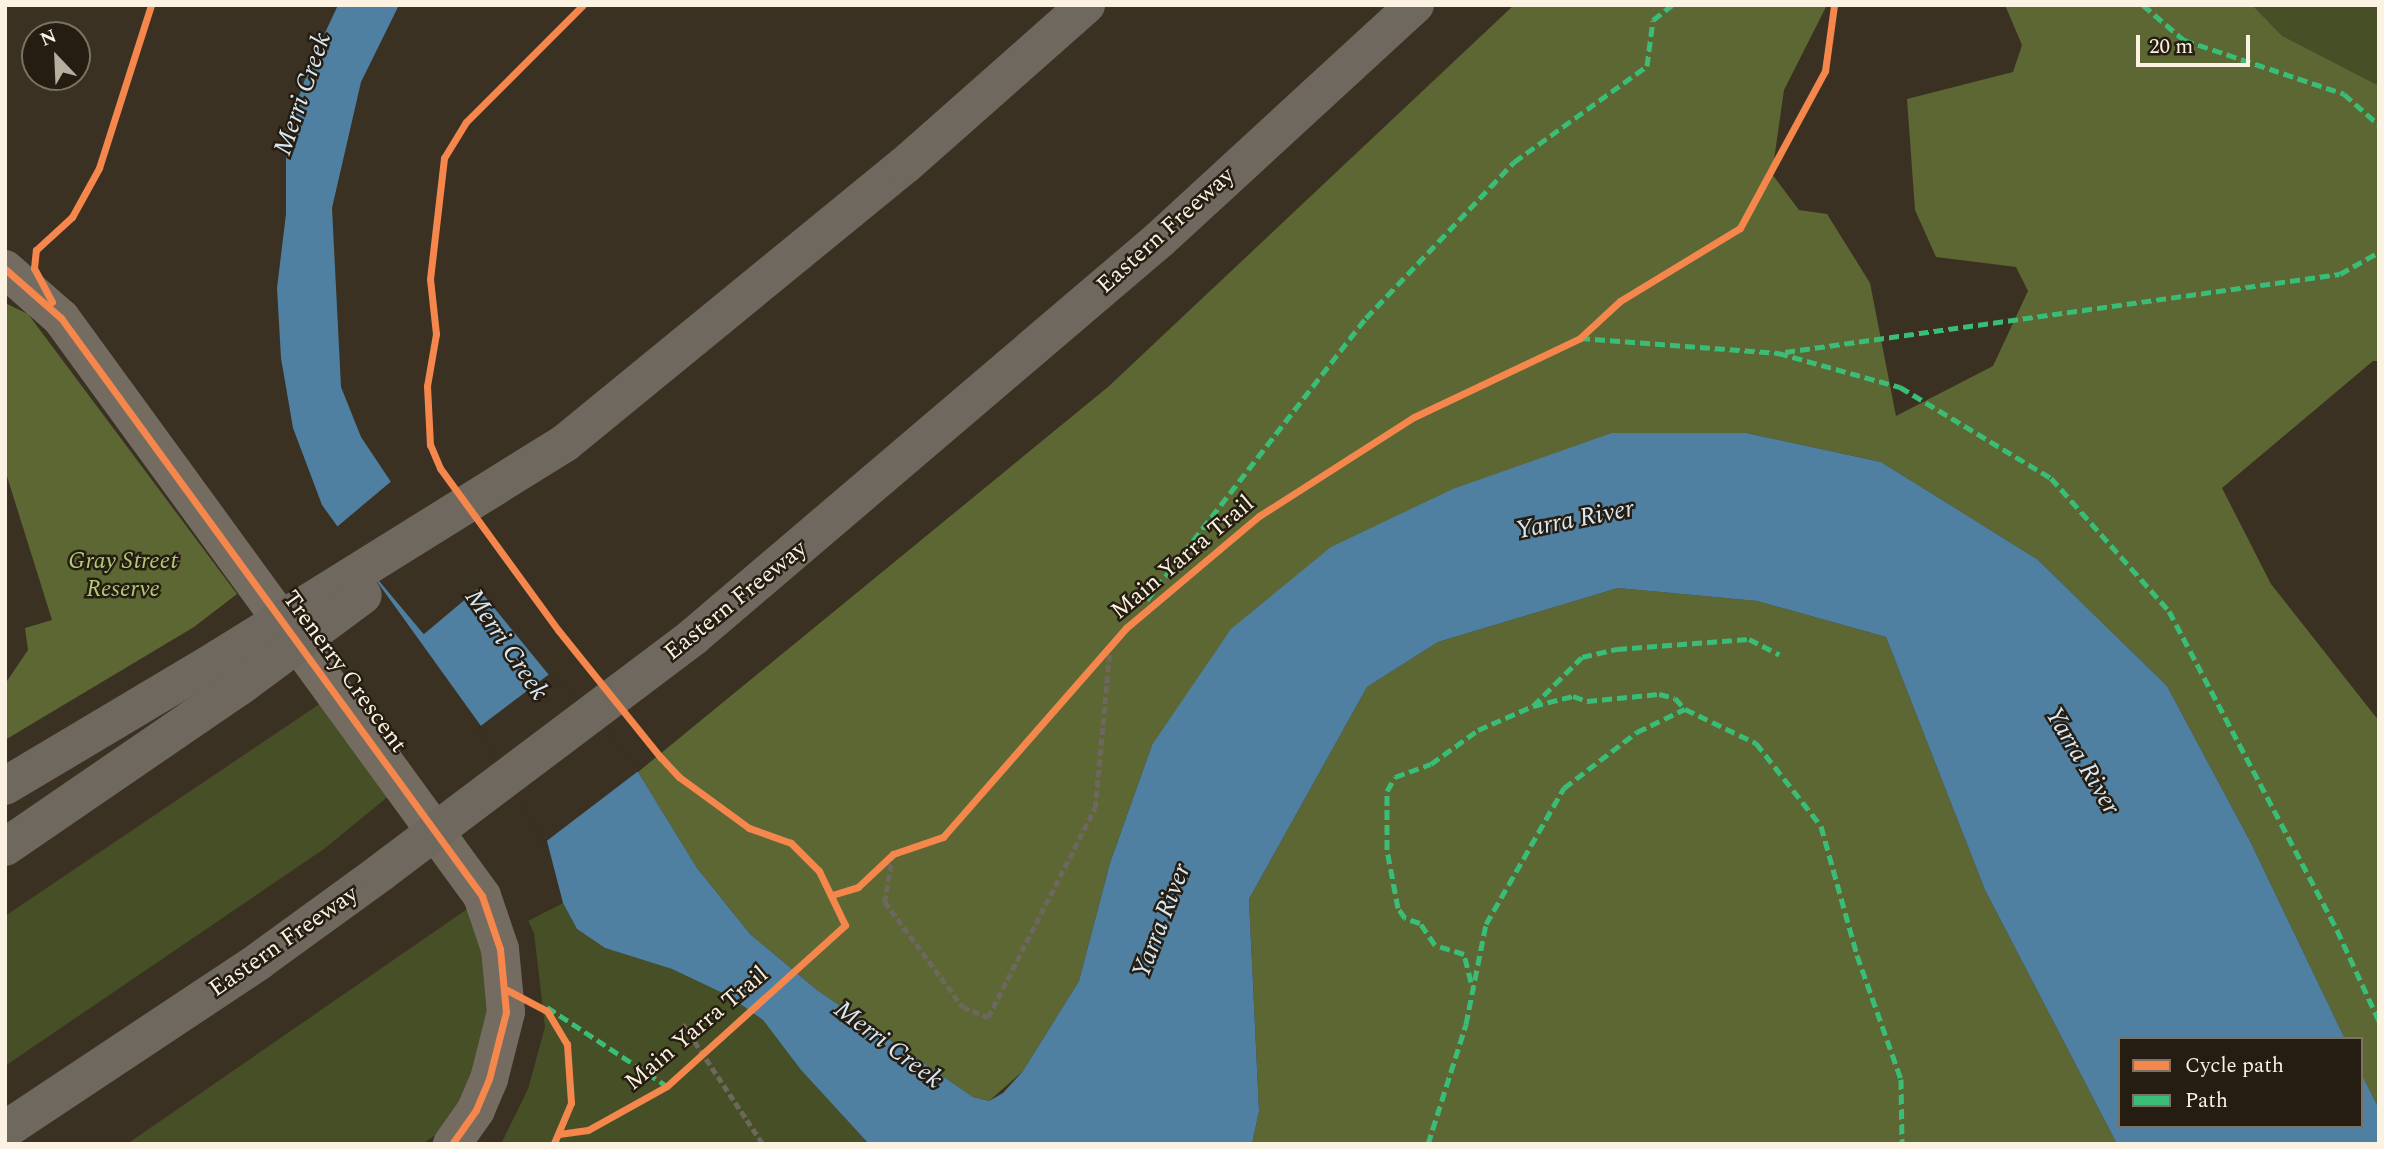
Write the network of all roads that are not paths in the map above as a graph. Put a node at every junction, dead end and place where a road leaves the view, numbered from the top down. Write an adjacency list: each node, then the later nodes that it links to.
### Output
1 (1086, 5): 6 (highway, bridge)
2 (1415, 5): 9 (highway, Eastern Freeway, bridge)
3 (5, 270): 5 (street, Trenerry Crescent)
4 (5, 293): 5 (street, Trenerry Crescent)
5 (61, 318): 10 (street, Trenerry Crescent)
6 (228, 673): 7 (highway); 8 (highway)
7 (5, 786)
8 (5, 847)
9 (5, 1130)
10 (452, 1144)

